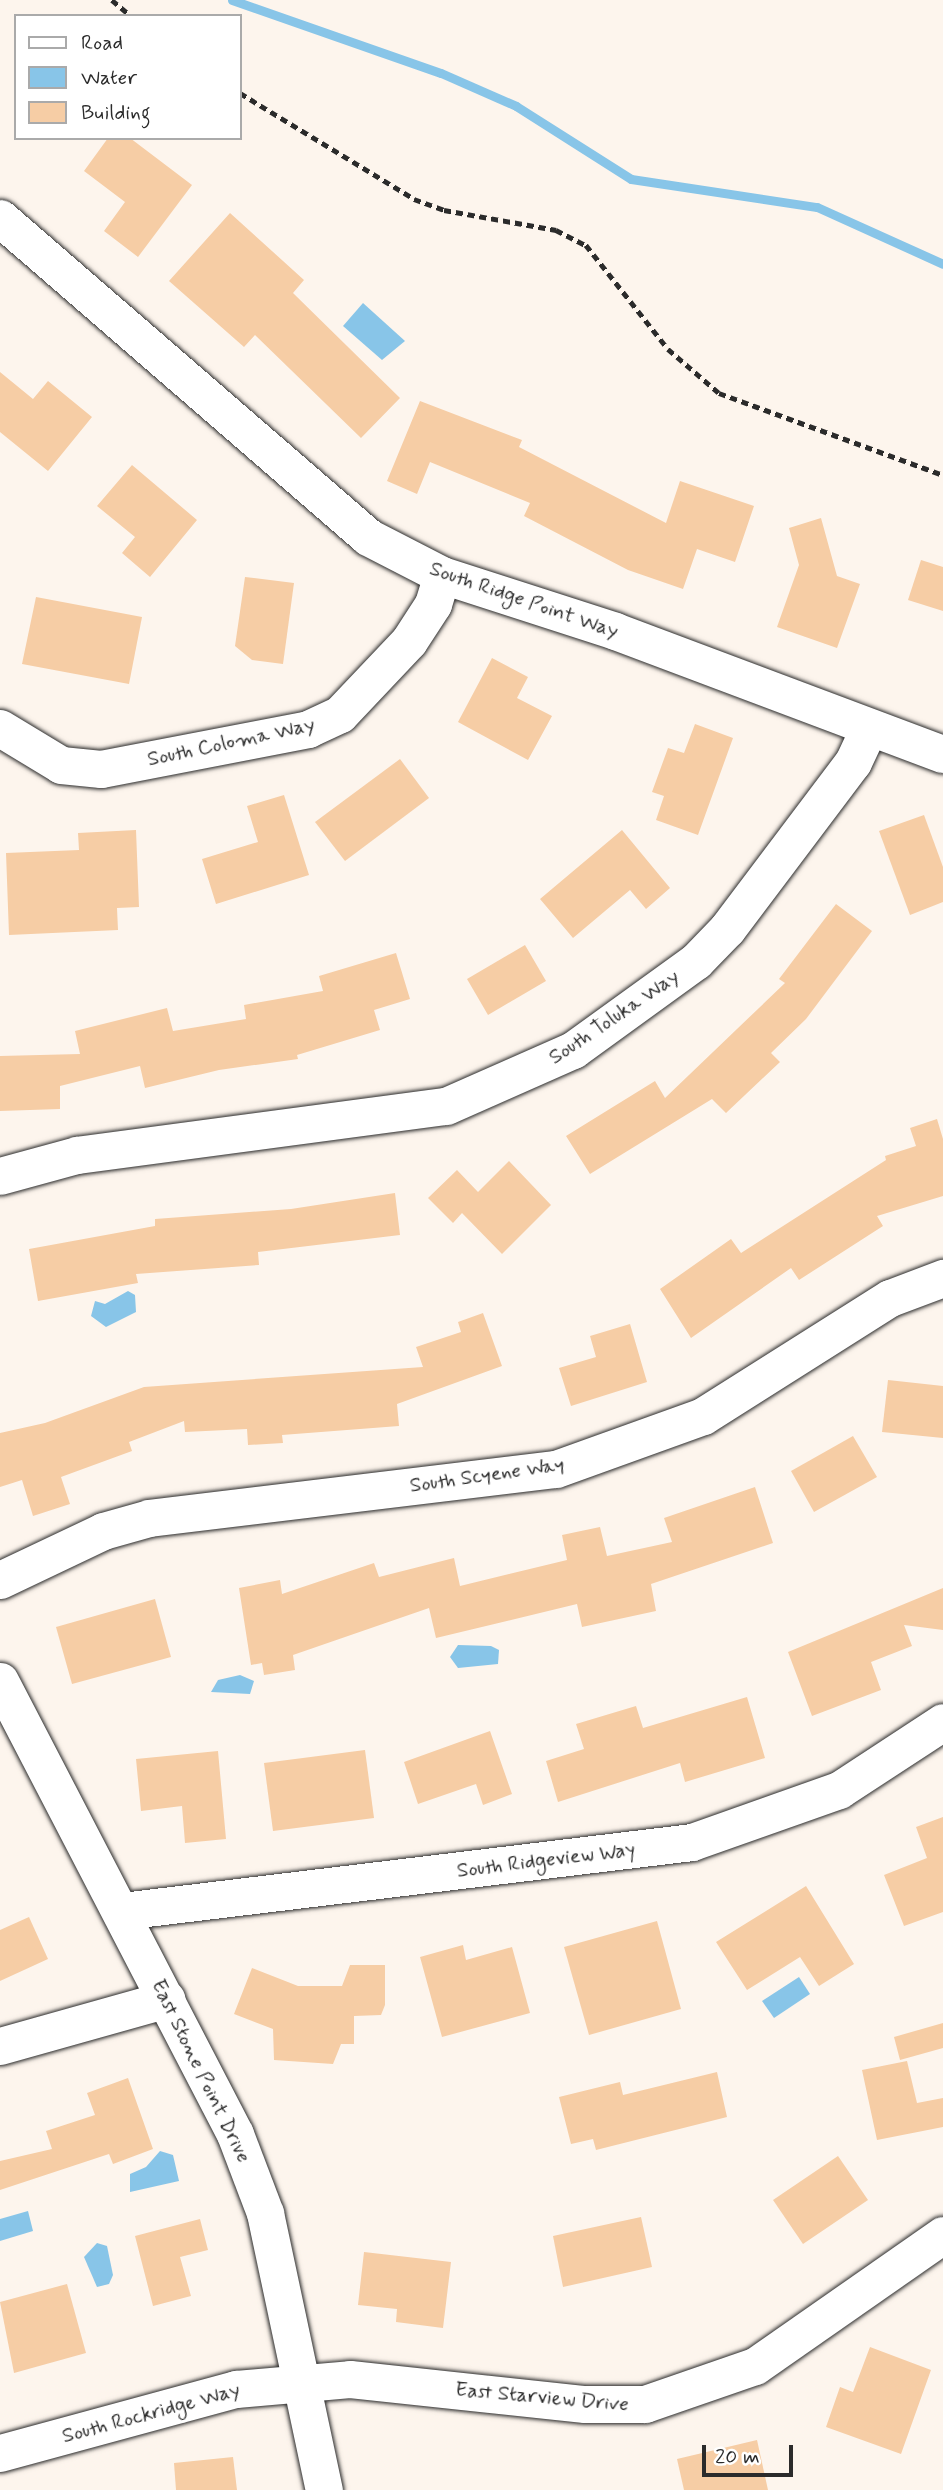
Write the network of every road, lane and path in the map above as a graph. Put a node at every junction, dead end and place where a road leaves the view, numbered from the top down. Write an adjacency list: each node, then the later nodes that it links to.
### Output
1 (112, 0): 2 (path)
2 (129, 14)
3 (242, 94): 5 (path)
4 (0, 218): 6 (street, South Ridge Point Way)
5 (943, 475)
6 (442, 575): 7 (street, South Coloma Way); 8 (street, South Ridge Point Way)
7 (0, 728)
8 (869, 728): 9 (street, South Ridge Point Way); 10 (street, South Toluka Way)
9 (943, 754)
10 (0, 1176)
11 (943, 1278): 12 (street, South Scyene Way)
12 (0, 1580)
13 (0, 1681): 15 (street, East Stone Point Drive)
14 (943, 1722): 15 (street, South Ridgeview Way)
15 (122, 1911): 16 (street, East Stone Point Drive)
16 (167, 1999): 17 (street); 19 (street, East Stone Point Drive)
17 (0, 2046)
18 (943, 2235): 19 (street, East Starview Drive)
19 (303, 2383): 20 (street, South Rockridge Way); 21 (street, East Stone Point Drive)
20 (0, 2453)
21 (324, 2490)

